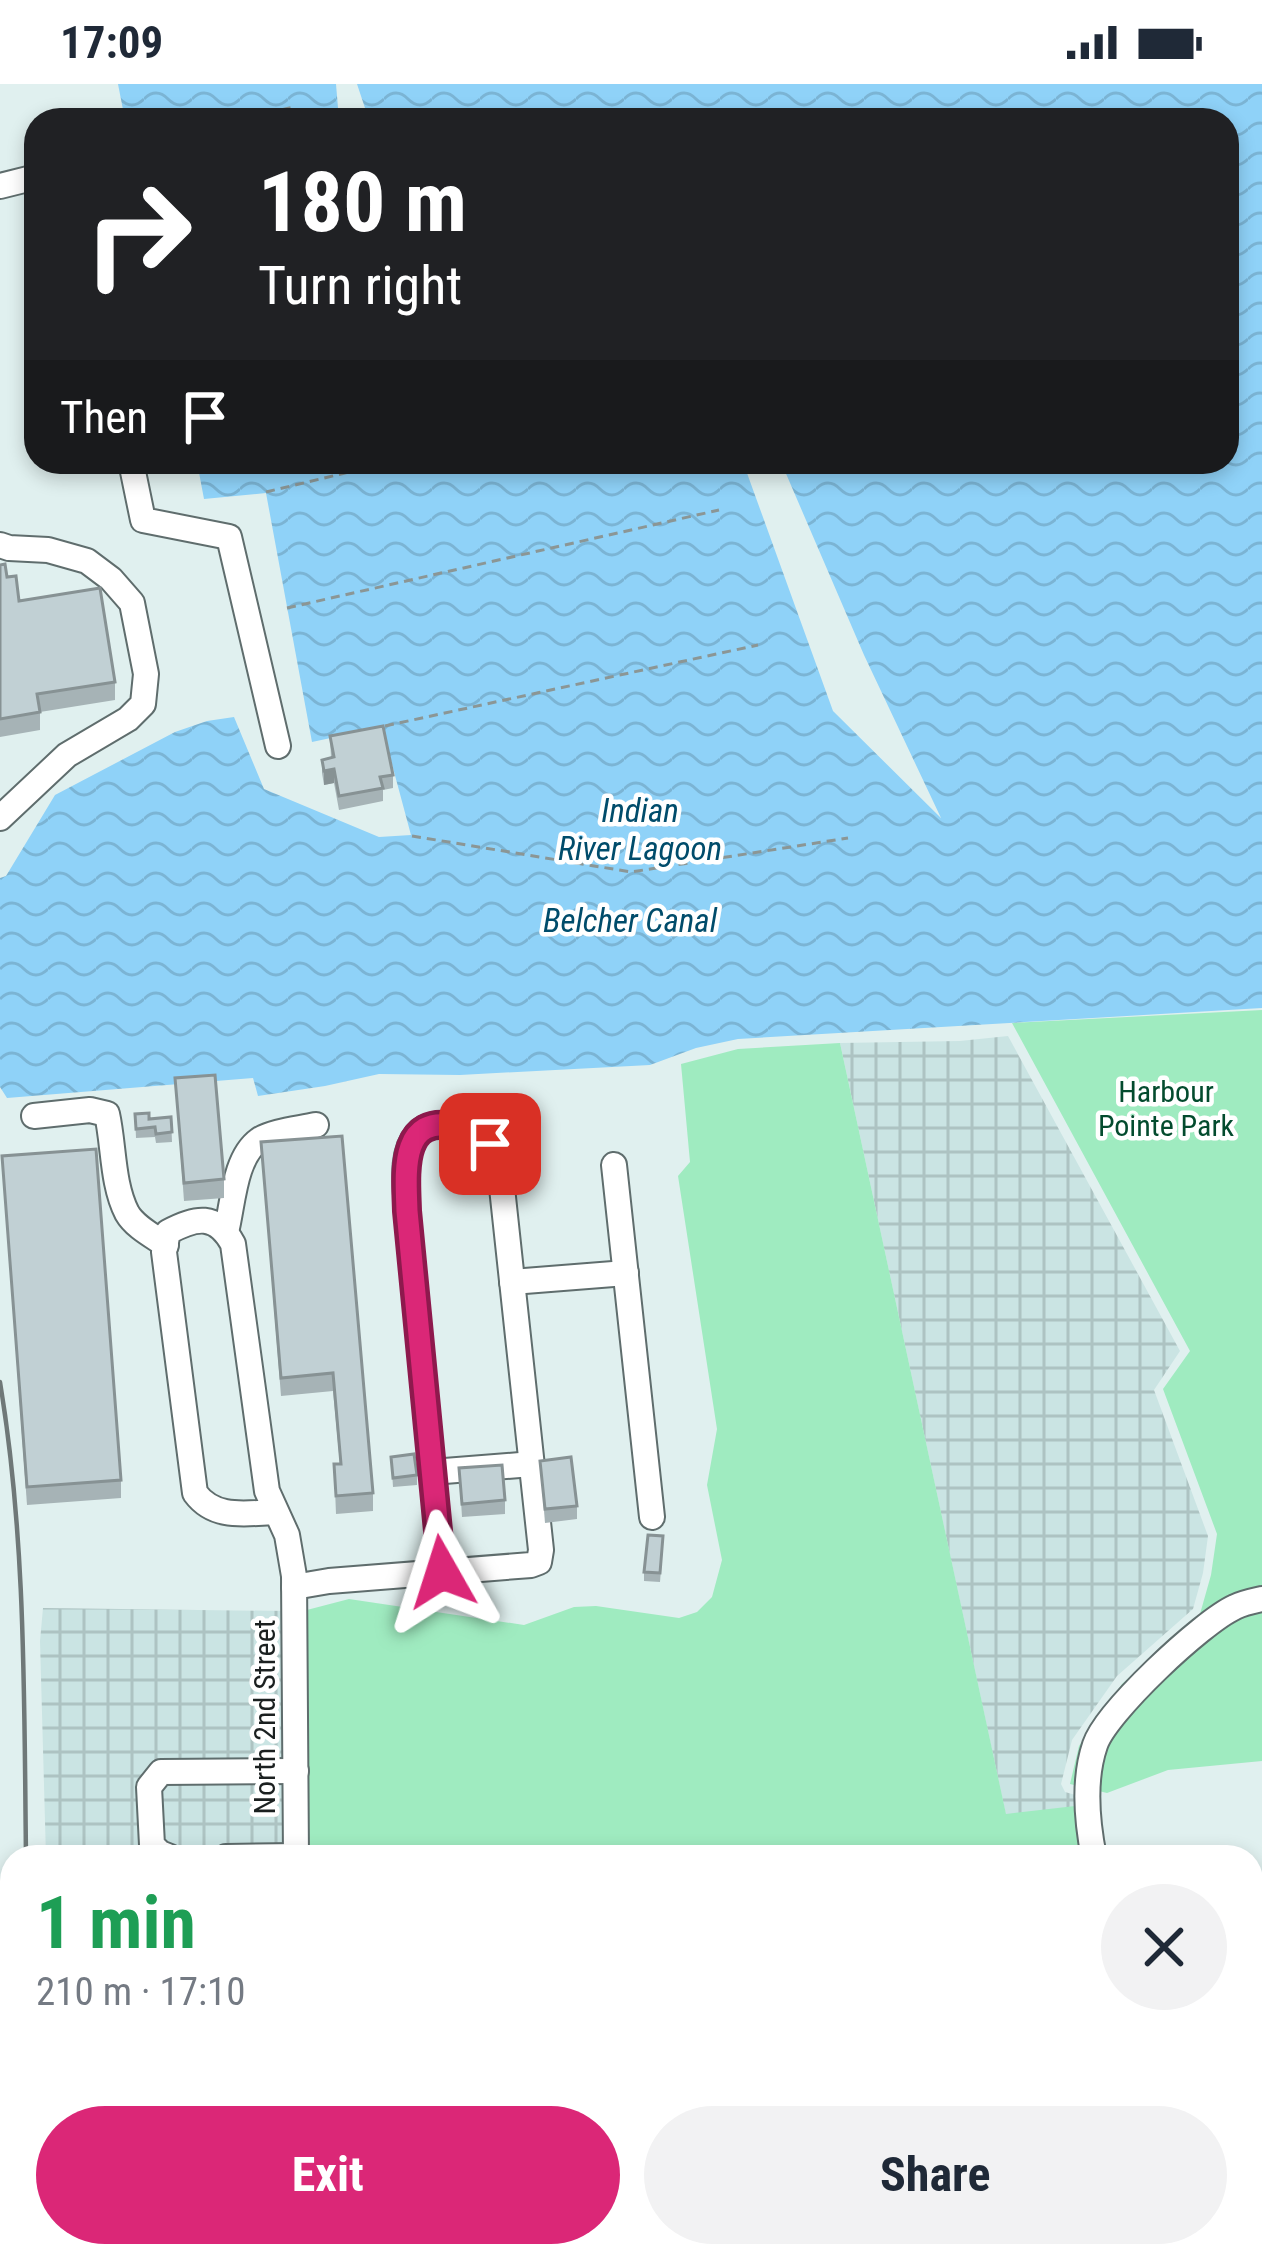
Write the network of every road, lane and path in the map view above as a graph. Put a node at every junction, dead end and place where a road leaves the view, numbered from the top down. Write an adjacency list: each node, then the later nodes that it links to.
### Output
1 (294, 107): 2 (path)
2 (290, 108)
3 (133, 474): 11 (street)
4 (341, 474): 5 (path)
5 (266, 492)
6 (719, 511): 8 (path)
7 (0, 545): 12 (street)
8 (287, 608)
9 (758, 645): 10 (path)
10 (382, 726)
11 (278, 746)
12 (0, 818)
13 (412, 836): 14 (path)
14 (848, 838)
15 (34, 1116): 19 (street)
16 (316, 1125): 18 (street)
17 (614, 1165): 20 (street)
18 (226, 1232): 19 (street); 24 (street, North 2nd Street)
19 (166, 1245): 24 (street)
20 (626, 1273): 21 (street); 25 (street)
21 (512, 1282): 22 (street); 23 (street)
22 (532, 1465): 23 (street); 26 (street)
23 (433, 1472): 26 (street)
24 (276, 1512): 27 (street, North 2nd Street)
25 (652, 1516)
26 (442, 1572): 27 (street)
27 (294, 1581): 29 (street, North 2nd Street)
28 (1262, 1599): 32 (street)
29 (296, 1771): 30 (street); 31 (street, North 2nd Street)
30 (152, 1845)
31 (296, 1845)
32 (1092, 1845)

